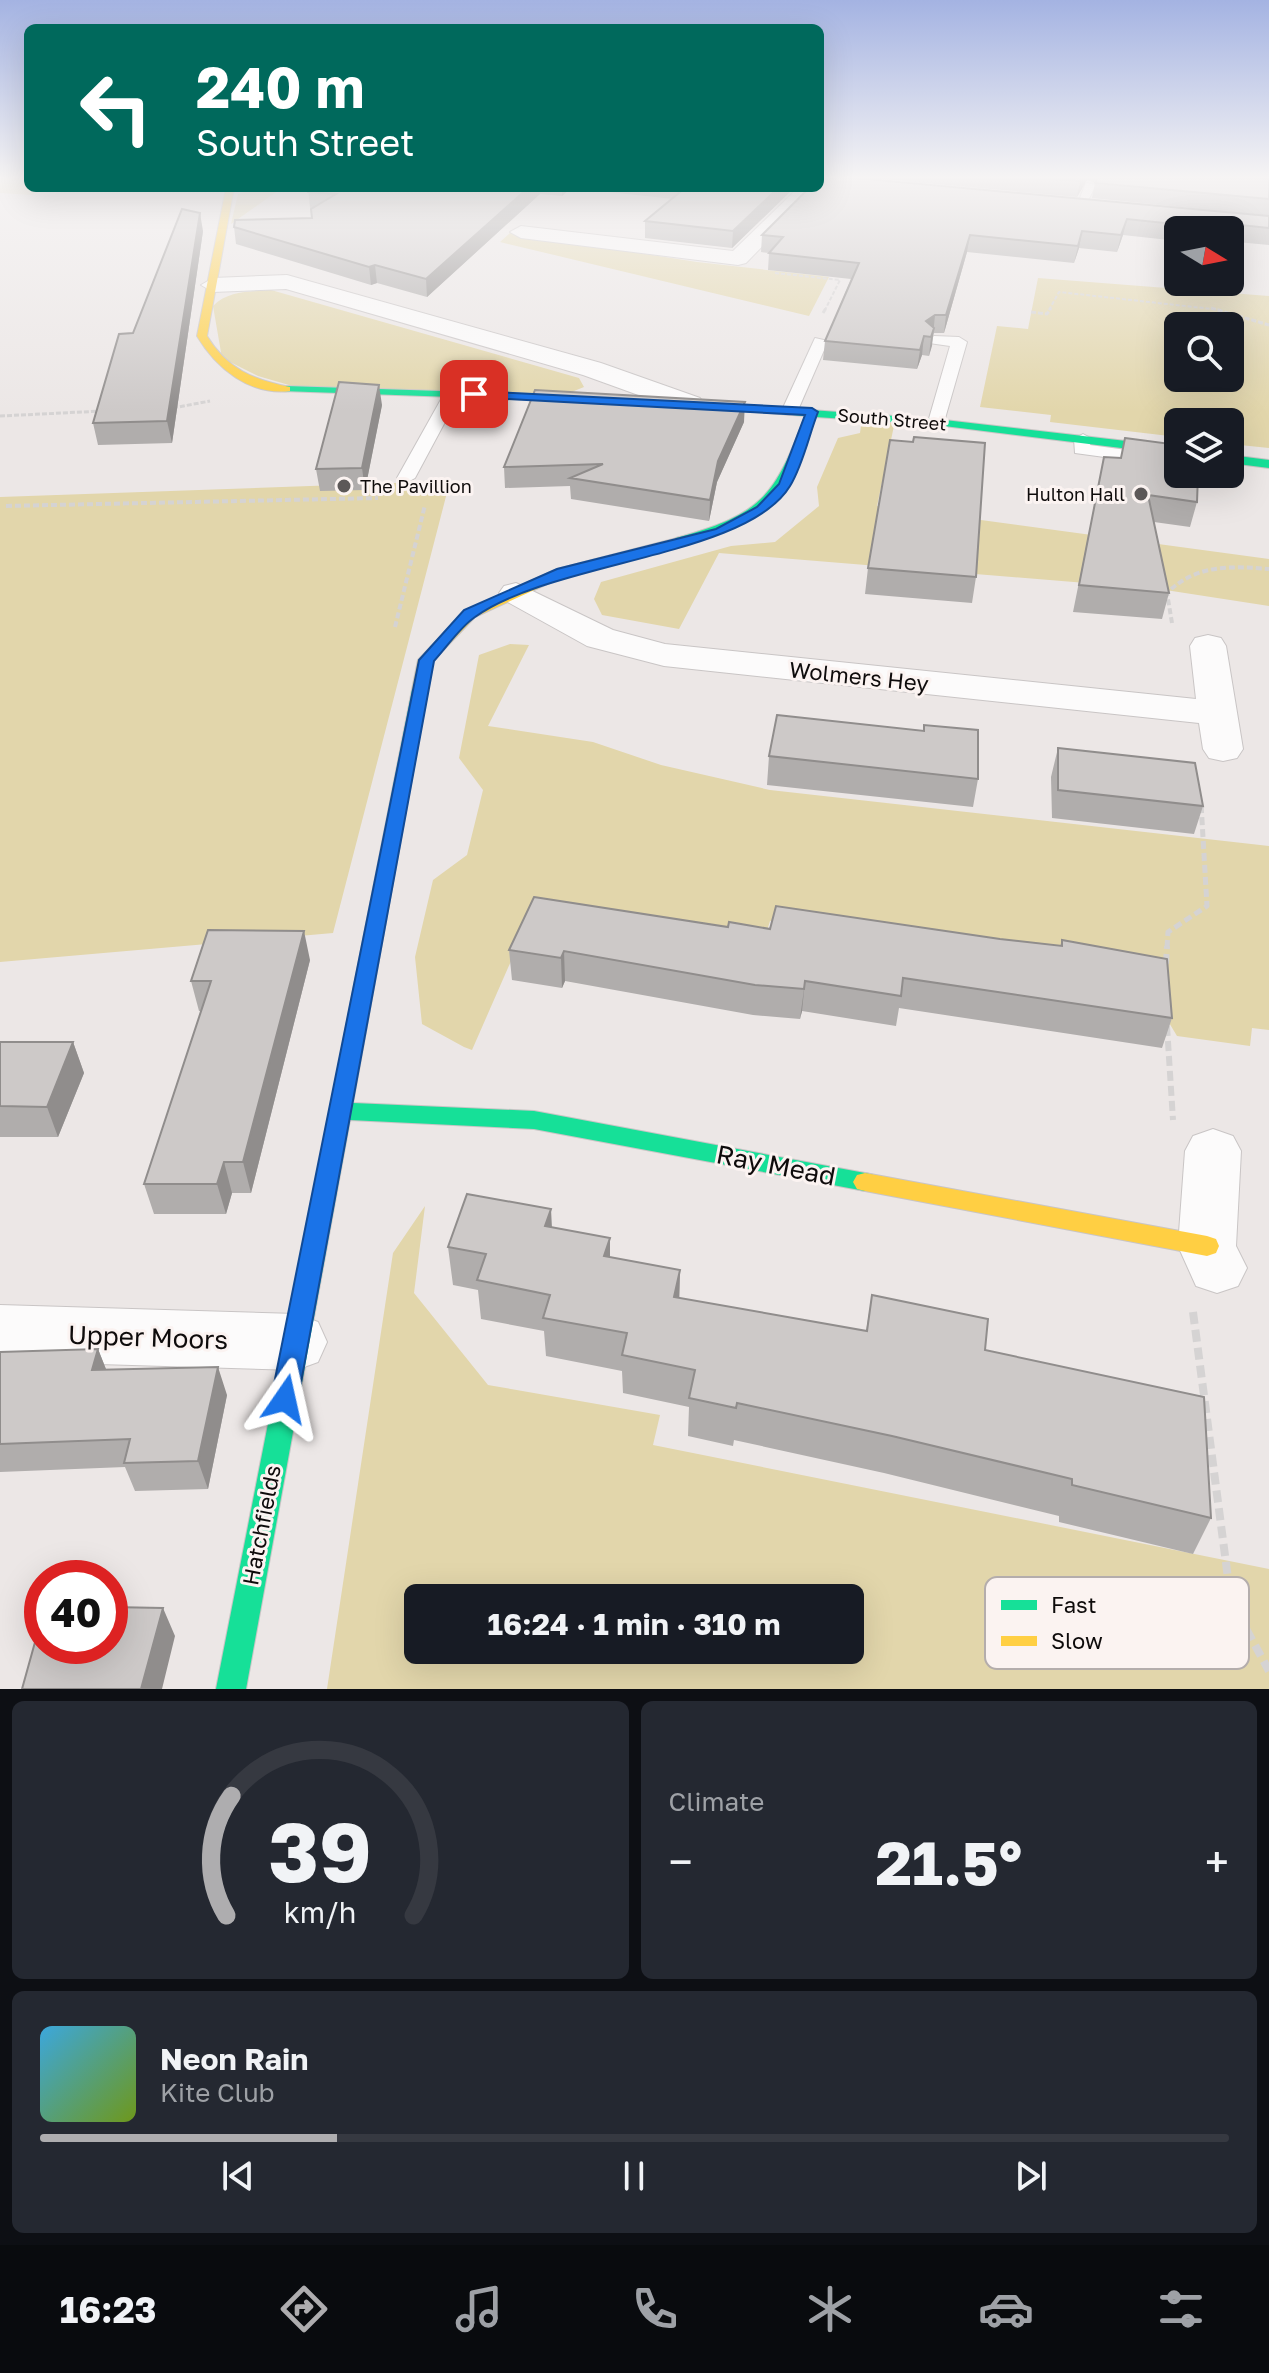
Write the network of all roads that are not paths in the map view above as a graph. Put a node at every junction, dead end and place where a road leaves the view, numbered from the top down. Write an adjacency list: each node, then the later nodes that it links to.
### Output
1 (218, 255): 4 (street, South Street)
2 (711, 255): 3 (street)
3 (741, 255)
4 (213, 285): 7 (street, South Street); 8 (street)
5 (934, 340): 11 (lane)
6 (820, 341): 9 (lane)
7 (452, 394): 8 (street, South Street); 17 (lane)
8 (690, 404): 9 (street, South Street)
9 (790, 410): 10 (street, South Street)
10 (812, 412): 11 (street, South Street); 18 (street, Hatchfields)
11 (936, 422): 12 (street, South Street)
12 (1083, 439): 13 (street, South Street); 14 (lane)
13 (1164, 449)
14 (1164, 460)
15 (1244, 461): 16 (street)
16 (1269, 464)
17 (406, 478)
18 (516, 593): 19 (street, Wolmers Hey); 20 (street, Hatchfields)
19 (1208, 646)
20 (342, 1111): 22 (street, Ray Mead); 24 (street, Hatchfields)
21 (1193, 1143): 22 (street)
22 (1202, 1252)
23 (0, 1333): 24 (street, Upper Moors)
24 (296, 1342): 25 (street, Hatchfields)
25 (231, 1689)

